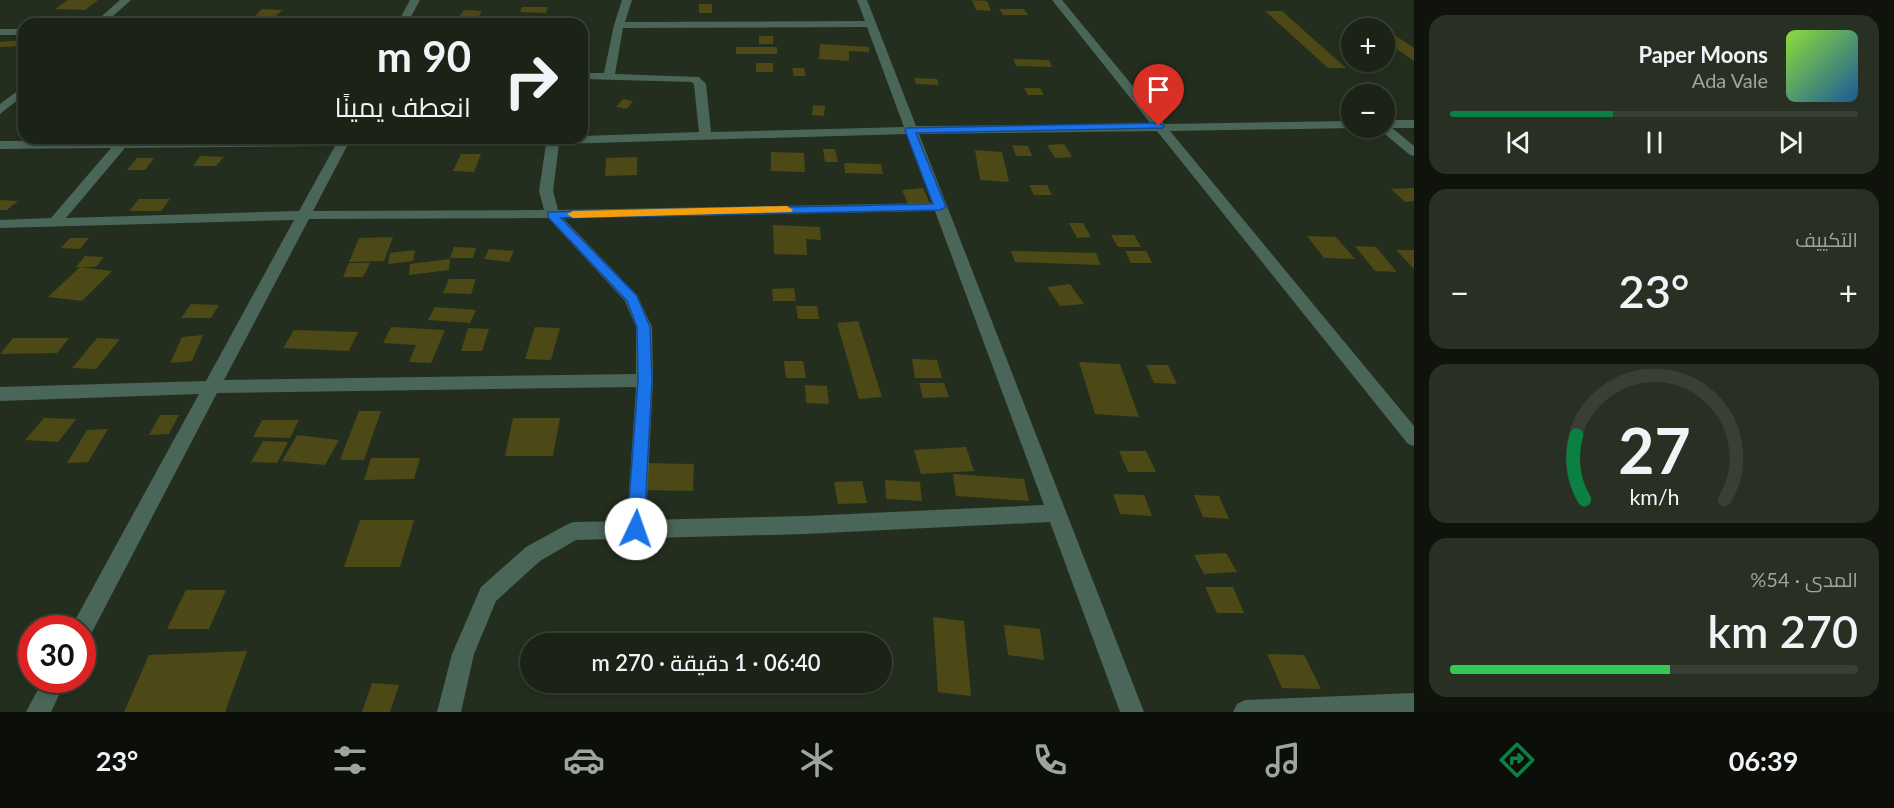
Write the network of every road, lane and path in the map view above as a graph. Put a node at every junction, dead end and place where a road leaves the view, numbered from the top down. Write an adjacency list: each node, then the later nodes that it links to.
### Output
1 (126, 0): 6 (street)
2 (415, 0): 7 (street)
3 (627, 0): 9 (street)
4 (862, 0): 8 (street)
5 (1057, 0): 19 (street)
6 (105, 18)
7 (405, 18)
8 (870, 24): 9 (street); 20 (street)
9 (619, 25): 13 (street)
10 (0, 32): 11 (street)
11 (18, 32)
12 (588, 76): 13 (street)
13 (609, 77): 22 (street)
14 (18, 94): 15 (street)
15 (0, 110)
16 (1414, 124): 18 (street)
17 (1341, 125): 19 (street)
18 (1395, 125)
19 (1159, 126): 20 (street); 38 (street)
20 (910, 130): 22 (street); 30 (street)
21 (1395, 135): 29 (street)
22 (706, 137): 23 (street)
23 (588, 139)
24 (61, 144): 28 (street)
25 (121, 144): 33 (street)
26 (342, 144): 32 (street)
27 (552, 144): 31 (street)
28 (0, 145)
29 (1414, 152)
30 (940, 207): 31 (street); 39 (street)
31 (552, 214): 32 (street); 35 (street)
32 (305, 215): 33 (street); 36 (street)
33 (54, 223): 34 (street)
34 (0, 225)
35 (645, 380): 36 (street); 40 (street)
36 (211, 387): 37 (street); 41 (street)
37 (0, 394)
38 (1414, 439)
39 (1058, 513): 40 (street); 46 (street)
40 (636, 529): 45 (street)
41 (89, 615)
42 (49, 693): 44 (street)
43 (1414, 705): 47 (street)
44 (38, 712)
45 (449, 712)
46 (1132, 712)
47 (1245, 712)

